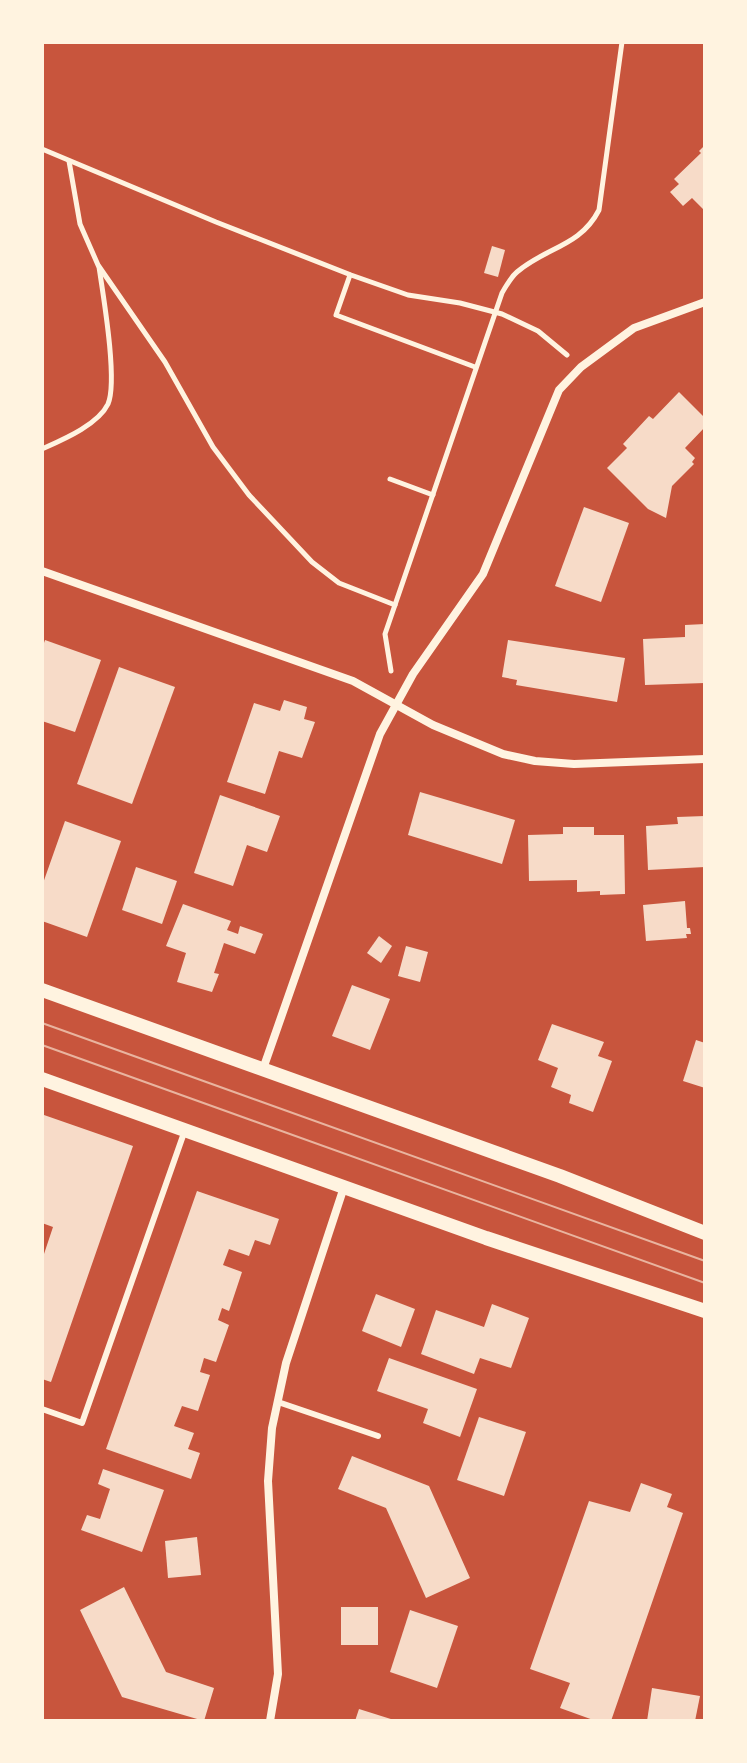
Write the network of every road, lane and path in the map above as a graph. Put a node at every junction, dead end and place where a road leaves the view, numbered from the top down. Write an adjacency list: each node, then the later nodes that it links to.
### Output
1 (622, 42): 7 (path)
2 (42, 149): 3 (path)
3 (69, 161): 4 (path); 5 (path)
4 (98, 265): 10 (path); 14 (path)
5 (351, 275): 7 (path); 8 (path)
6 (705, 302): 9 (street)
7 (493, 312): 8 (path); 9 (path)
8 (475, 367): 12 (path)
9 (581, 367): 15 (street)
10 (42, 449)
11 (390, 479): 12 (path)
12 (433, 495): 14 (path)
13 (42, 571): 15 (street)
14 (395, 605): 15 (path)
15 (397, 704): 16 (street); 18 (street)
16 (705, 759)
17 (42, 990): 18 (street)
18 (263, 1069): 22 (street)
19 (42, 1079): 20 (street)
20 (185, 1130): 21 (street); 25 (lane)
21 (344, 1187): 23 (street); 24 (street)
22 (705, 1233)
23 (705, 1311)
24 (278, 1402): 26 (lane); 27 (street)
25 (42, 1409)
26 (378, 1436)
27 (270, 1721)

